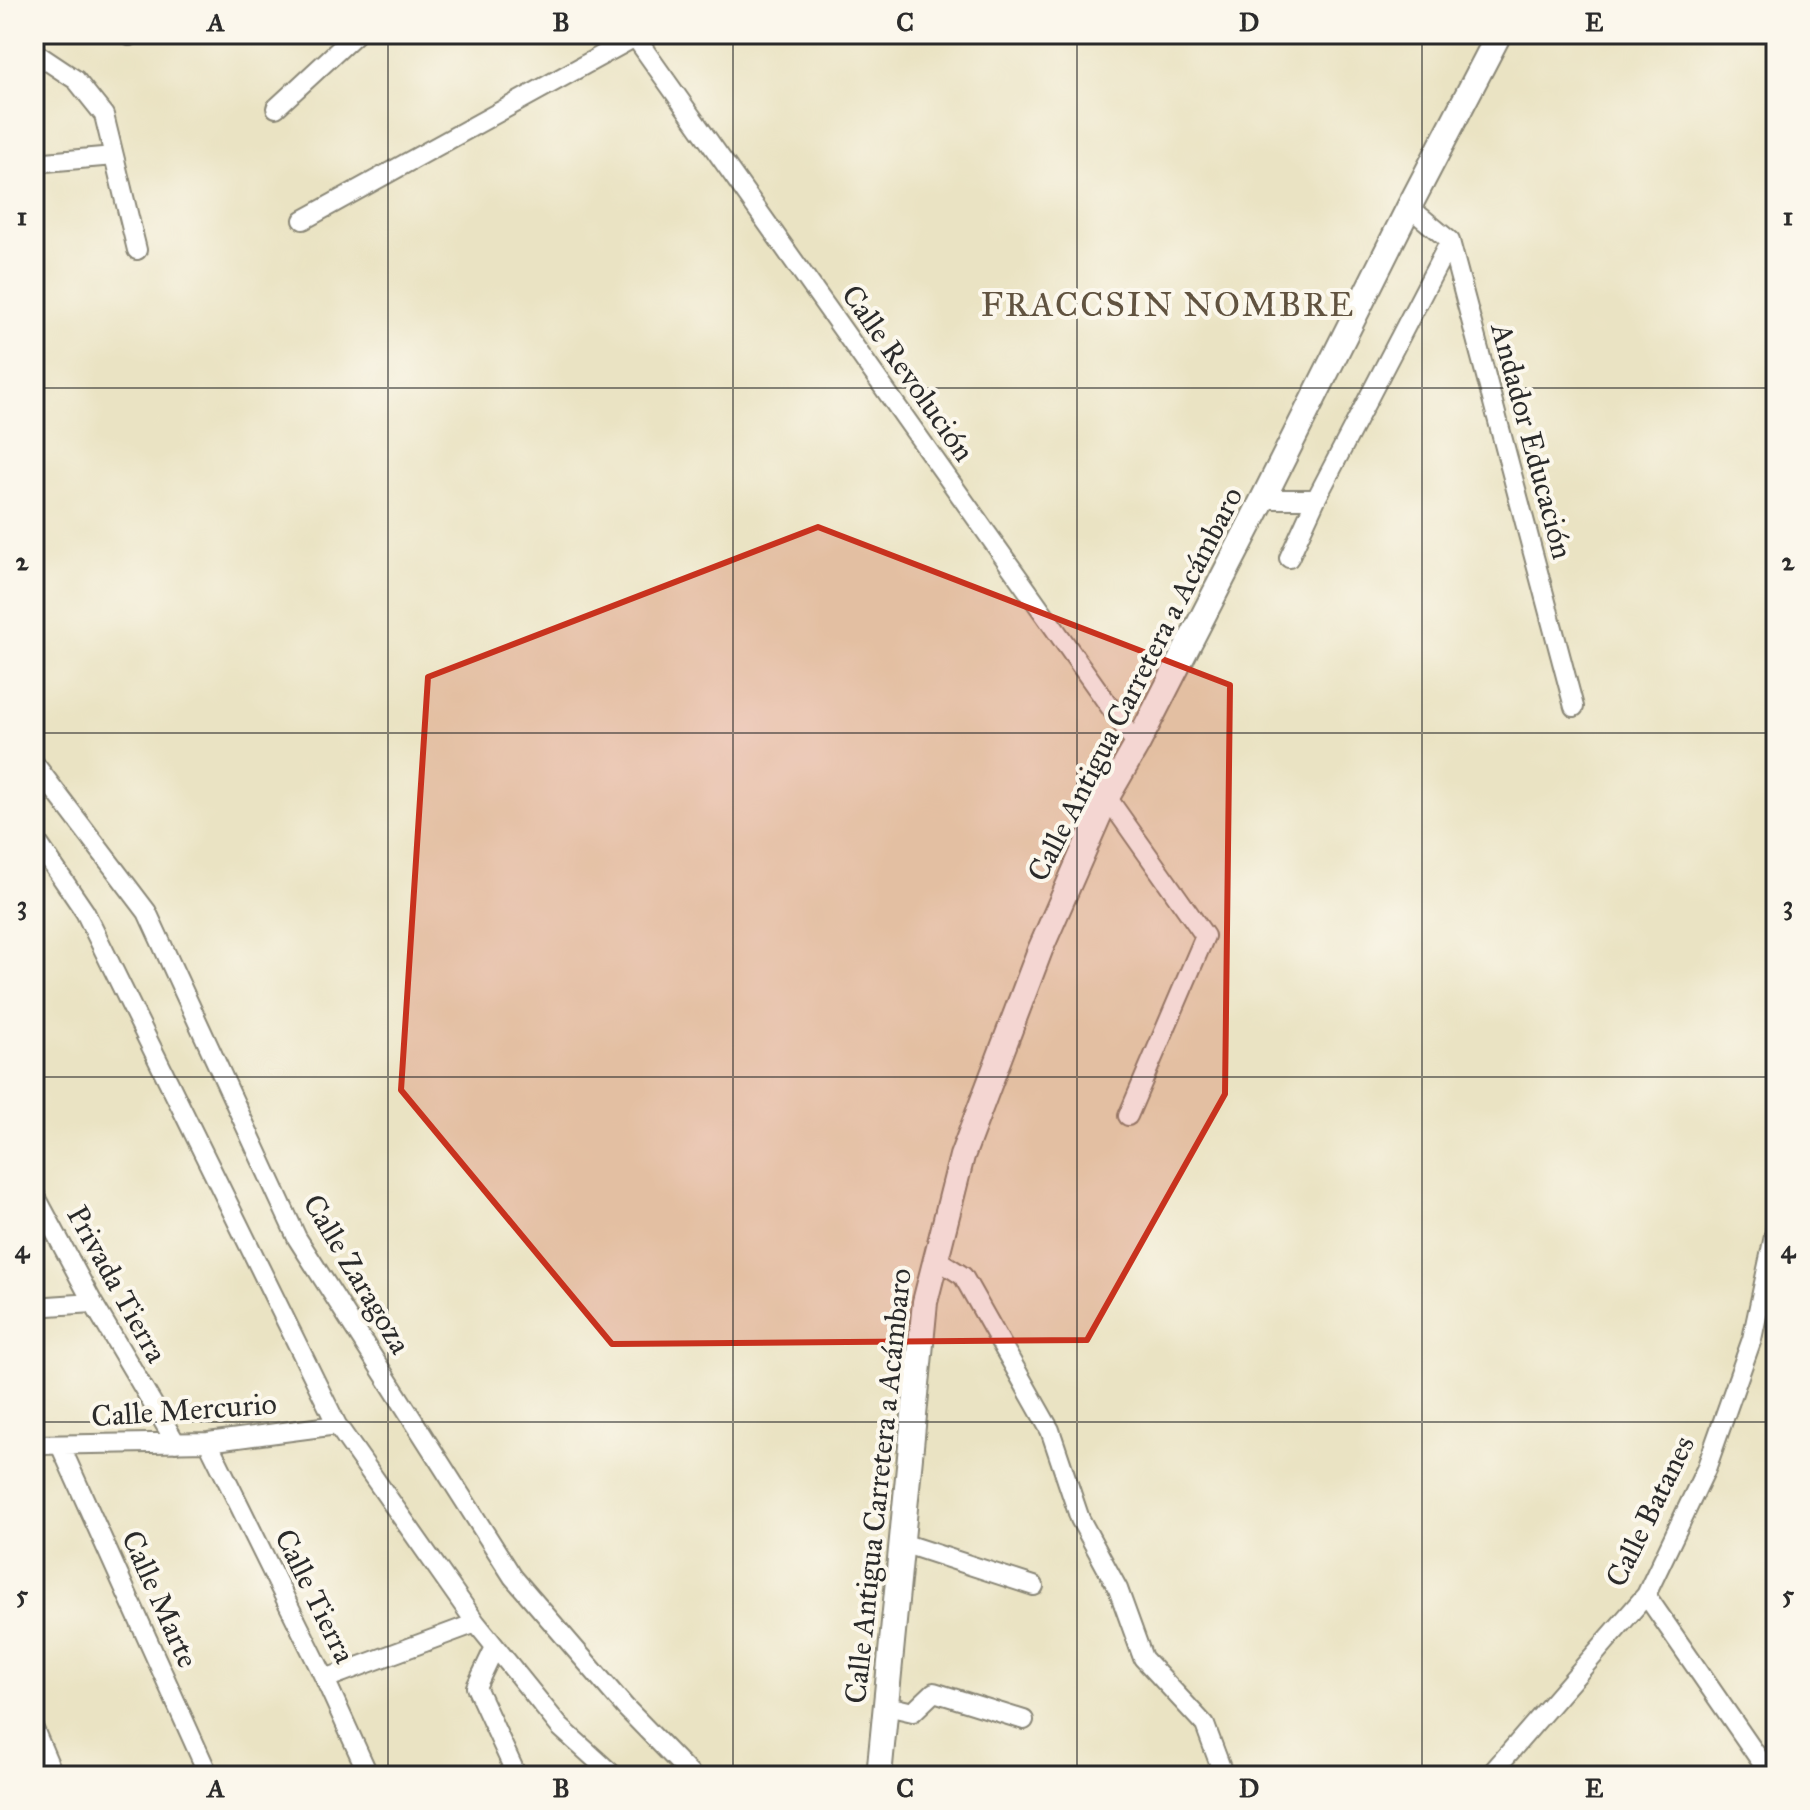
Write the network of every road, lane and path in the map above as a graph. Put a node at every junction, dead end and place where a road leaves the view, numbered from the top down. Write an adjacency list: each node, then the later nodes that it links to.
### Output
1 (356, 34): 5 (street)
2 (1499, 34): 8 (main road, Calle Antigua Carretera a Acámbaro)
3 (634, 36): 9 (street); 16 (street, Calle Revolución)
4 (34, 52): 6 (street)
5 (276, 108)
6 (114, 156): 7 (street); 11 (street)
7 (34, 163)
8 (1409, 207): 10 (street); 12 (main road, Calle Antigua Carretera a Acámbaro)
9 (303, 220)
10 (1450, 241): 13 (street); 15 (street, Andador Educación)
11 (137, 250)
12 (1263, 499): 13 (street); 16 (main road, Calle Antigua Carretera a Acámbaro)
13 (1316, 499): 14 (street)
14 (1289, 558)
15 (1574, 707)
16 (1137, 745): 18 (main road, Calle Antigua Carretera a Acámbaro)
17 (34, 763): 45 (street, Calle Zaragoza)
18 (1107, 797): 20 (street); 23 (main road, Calle Antigua Carretera a Acámbaro)
19 (34, 837): 26 (street)
20 (1128, 1116)
21 (34, 1193): 24 (street, Privada Tierra)
22 (1776, 1227): 33 (street, Calle Batanes)
23 (935, 1258): 31 (main road, Calle Antigua Carretera a Acámbaro); 47 (street)
24 (93, 1303): 25 (street); 28 (street, Privada Tierra)
25 (34, 1307)
26 (337, 1425): 27 (street, Calle Mercurio); 34 (street)
27 (208, 1442): 28 (street, Calle Mercurio); 36 (street, Calle Tierra)
28 (176, 1443): 30 (street, Calle Mercurio)
29 (34, 1445): 30 (street, Calle Mercurio)
30 (60, 1445): 41 (street, Calle Marte)
31 (902, 1543): 32 (street); 37 (main road, Calle Antigua Carretera a Acámbaro)
32 (1034, 1586)
33 (1646, 1595): 48 (street, Calle Batanes); 49 (street)
34 (476, 1623): 35 (street); 36 (street)
35 (495, 1647): 43 (street); 44 (street)
36 (325, 1679): 42 (street, Calle Tierra)
37 (887, 1706): 38 (street); 46 (main road, Calle Antigua Carretera a Acámbaro)
38 (1024, 1720)
39 (34, 1729): 40 (street)
40 (54, 1776)
41 (209, 1776)
42 (369, 1776)
43 (517, 1776)
44 (614, 1776)
45 (692, 1776)
46 (879, 1776)
47 (1224, 1776)
48 (1489, 1776)
49 (1771, 1776)

